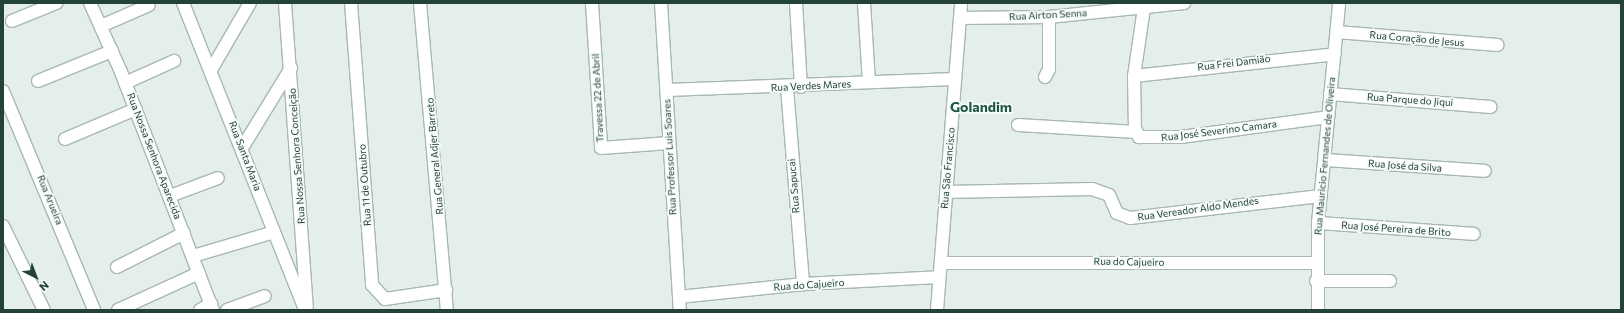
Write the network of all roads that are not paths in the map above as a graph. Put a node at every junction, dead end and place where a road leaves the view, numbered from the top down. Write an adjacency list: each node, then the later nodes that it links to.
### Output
1 (56, 3): 19 (street)
2 (90, 3): 20 (street, Rua Nossa Senhora Aparecida)
3 (183, 3): 27 (street, Rua Santa Maria)
4 (250, 3): 27 (street)
5 (285, 3): 26 (street, Rua Nossa Senhora Conceição)
6 (351, 3): 67 (street, Rua 11 de Outubro)
7 (420, 3): 67 (street, Rua General Adjer Barreto)
8 (592, 3): 45 (street, Travessa 22 de Abril)
9 (661, 3): 36 (street, Rua Professor Luis Soares)
10 (796, 3): 34 (street)
11 (864, 3): 32 (street)
12 (961, 3): 18 (street, Rua São Francisco)
13 (1184, 3): 16 (street, Rua Airton Senna)
14 (1339, 3): 21 (street, Rua Mauricio Fernandes de Oliveira)
15 (149, 5): 20 (street)
16 (1144, 8): 17 (street, Rua Airton Senna); 28 (street)
17 (1049, 17): 18 (street, Rua Airton Senna); 29 (street)
18 (960, 18): 30 (street, Rua São Francisco)
19 (12, 21)
20 (100, 26): 23 (street, Rua Nossa Senhora Aparecida)
21 (1337, 32): 22 (street, Rua Coração de Jesus); 24 (street, Rua Mauricio Fernandes de Oliveira)
22 (1497, 45)
23 (112, 51): 31 (street); 33 (street, Rua Nossa Senhora Aparecida)
24 (1335, 54): 28 (street, Rua Frei Damião); 38 (street, Rua Mauricio Fernandes de Oliveira)
25 (174, 61): 33 (street)
26 (291, 68): 46 (street); 76 (street, Rua Nossa Senhora Conceição)
27 (211, 70): 46 (street, Rua Santa Maria)
28 (1134, 76): 43 (street)
29 (1045, 77)
30 (955, 79): 32 (street, Rua Verdes Mares); 50 (street, Rua São Francisco)
31 (38, 81)
32 (869, 82): 34 (street, Rua Verdes Mares)
33 (125, 83): 40 (street, Rua Nossa Senhora Aparecida)
34 (801, 87): 35 (street, Rua Verdes Mares)
35 (787, 88): 36 (street, Rua Verdes Mares); 66 (street, Rua Sapucai)
36 (667, 90): 45 (street, Rua Professor Luis Soares)
37 (3, 91): 72 (street, Rua Arueira)
38 (1330, 94): 39 (street, Rua Parque do Jiqui); 41 (street, Rua Mauricio Fernandes de Oliveira)
39 (1490, 107)
40 (136, 109): 44 (street); 51 (street, Rua Nossa Senhora Aparecida)
41 (1328, 117): 43 (street, Rua José Severino Camara); 47 (street, Rua Mauricio Fernandes de Oliveira)
42 (1018, 125): 43 (street, Rua José Severino Camara)
43 (1136, 132)
44 (65, 139)
45 (669, 143): 69 (street, Rua Professor Luis Soares)
46 (242, 148): 55 (street, Rua Santa Maria)
47 (1325, 160): 48 (street, Rua José da Silva); 52 (street, Rua Mauricio Fernandes de Oliveira)
48 (1485, 171)
49 (218, 178): 51 (street)
50 (946, 192): 52 (street, Rua Vereador Aldo Mendes); 59 (street, Rua São Francisco)
51 (170, 196): 56 (street, Rua Nossa Senhora Aparecida)
52 (1321, 196): 53 (street, Rua Mauricio Fernandes de Oliveira)
53 (1318, 224): 57 (street, Rua José Pereira de Brito); 60 (street, Rua Mauricio Fernandes de Oliveira)
54 (3, 226): 71 (street)
55 (274, 232): 58 (street); 76 (street, Rua Santa Maria)
56 (184, 233): 58 (street, Rua Nossa Senhora Aparecida); 61 (street)
57 (1474, 234)
58 (193, 256): 62 (street, Rua Nossa Senhora Aparecida)
59 (941, 263): 60 (street, Rua do Cajueiro); 63 (street, Rua São Francisco)
60 (1317, 263): 64 (street, Rua Mauricio Fernandes de Oliveira)
61 (118, 267)
62 (199, 273): 70 (street, Rua Nossa Senhora Aparecida); 73 (street)
63 (940, 277): 66 (street, Rua do Cajueiro); 79 (street, Rua São Francisco)
64 (1316, 281): 65 (street); 80 (street, Rua Mauricio Fernandes de Oliveira)
65 (1390, 281)
66 (803, 284): 69 (street, Rua do Cajueiro)
67 (446, 290): 77 (street, Rua General Adjer Barreto)
68 (265, 296): 75 (street)
69 (679, 297): 78 (street, Rua Professor Luis Soares)
70 (212, 307): 74 (street)
71 (44, 310)
72 (94, 310)
73 (118, 310)
74 (200, 310)
75 (227, 310)
76 (306, 310)
77 (447, 310)
78 (680, 310)
79 (937, 310)
80 (1318, 310)

